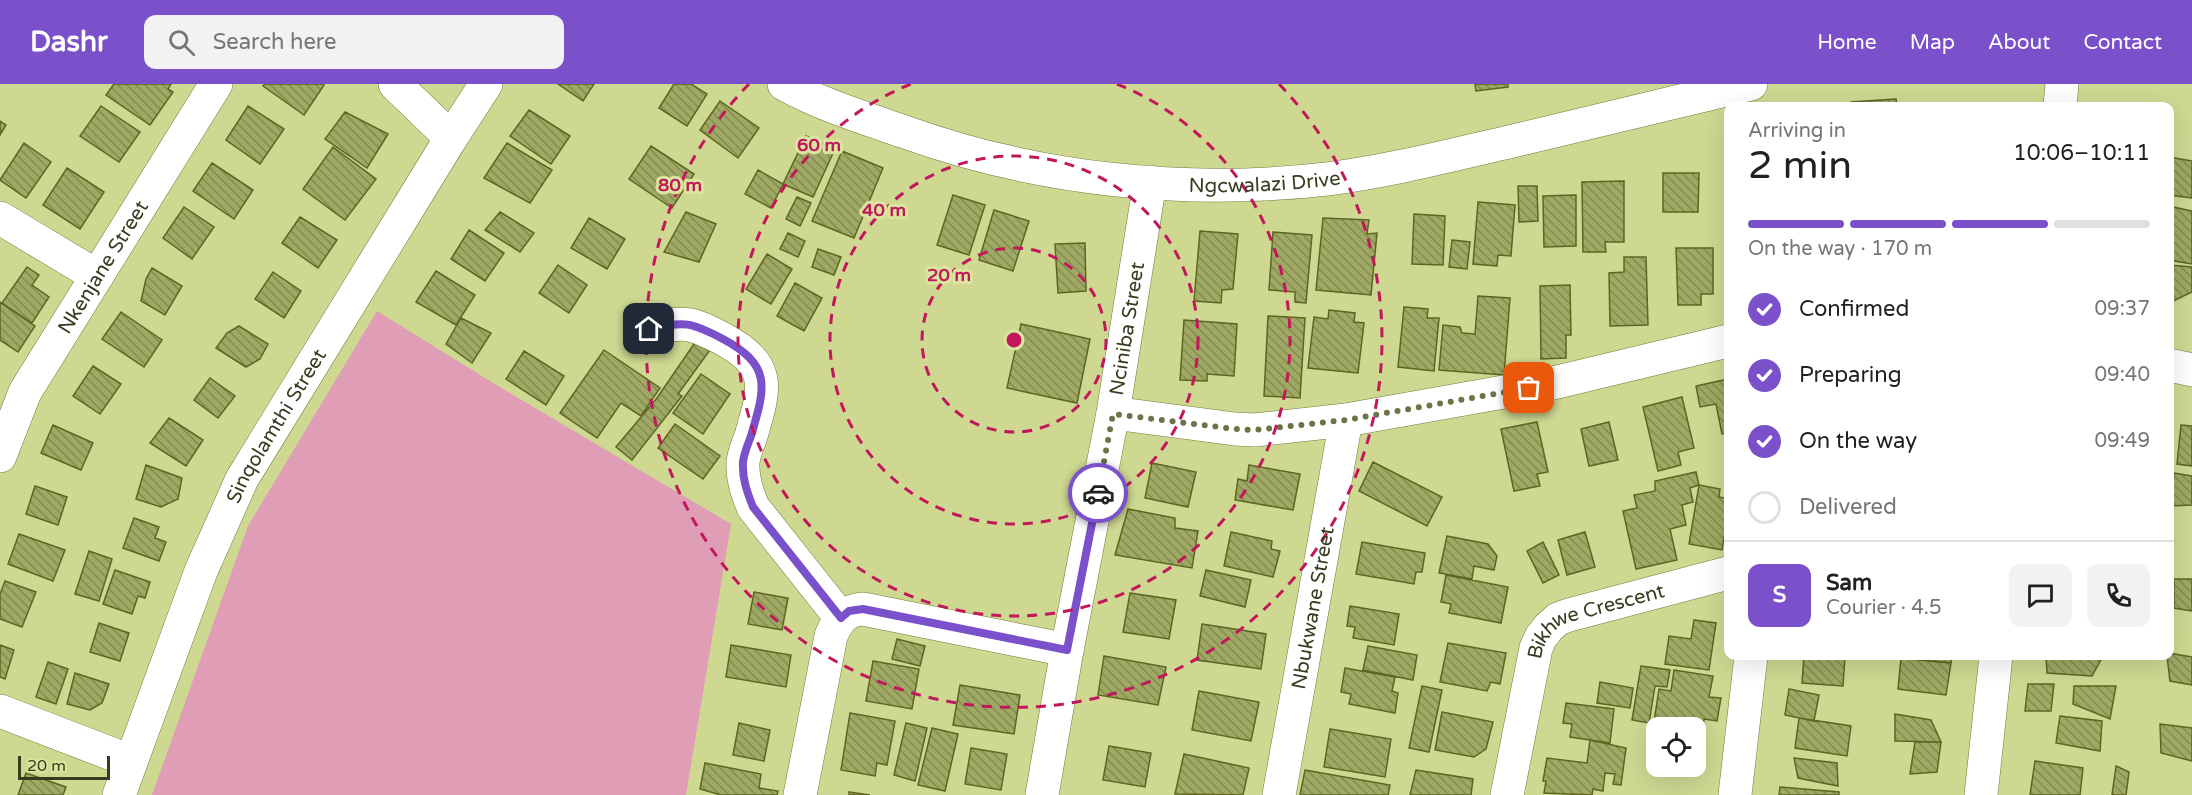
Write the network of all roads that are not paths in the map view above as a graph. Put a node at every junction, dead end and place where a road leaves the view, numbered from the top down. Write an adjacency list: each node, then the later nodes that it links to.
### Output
1 (216, 84): 11 (street, Nkenjane Street)
2 (395, 84): 8 (street)
3 (486, 84): 8 (street, Sinqolamthi Street)
4 (784, 84): 9 (street, Ngcwalazi Drive)
5 (1751, 84): 9 (street, Ngcwalazi Drive)
6 (2062, 84): 7 (street)
7 (2060, 102)
8 (451, 138): 25 (street, Sinqolamthi Street)
9 (1150, 182): 16 (street, Nciniba Street)
10 (0, 218): 11 (street)
11 (97, 276): 18 (street, Nkenjane Street)
12 (649, 329): 20 (street)
13 (1724, 342): 17 (street)
14 (2174, 366): 15 (street)
15 (2192, 370)
16 (1113, 414): 17 (street); 21 (street, Nciniba Street)
17 (1346, 420): 29 (street, Nbukwane Street)
18 (0, 456)
19 (1724, 574): 30 (street, Bikhwe Crescent)
20 (841, 618): 21 (street); 27 (street)
21 (1067, 650): 28 (street, Nciniba Street)
22 (1751, 660): 31 (street)
23 (1996, 660): 32 (street)
24 (0, 711): 25 (street)
25 (130, 761): 26 (street, Sinqolamthi Street)
26 (119, 795)
27 (800, 795)
28 (1042, 795)
29 (1279, 795)
30 (1507, 795)
31 (1735, 795)
32 (1981, 795)

